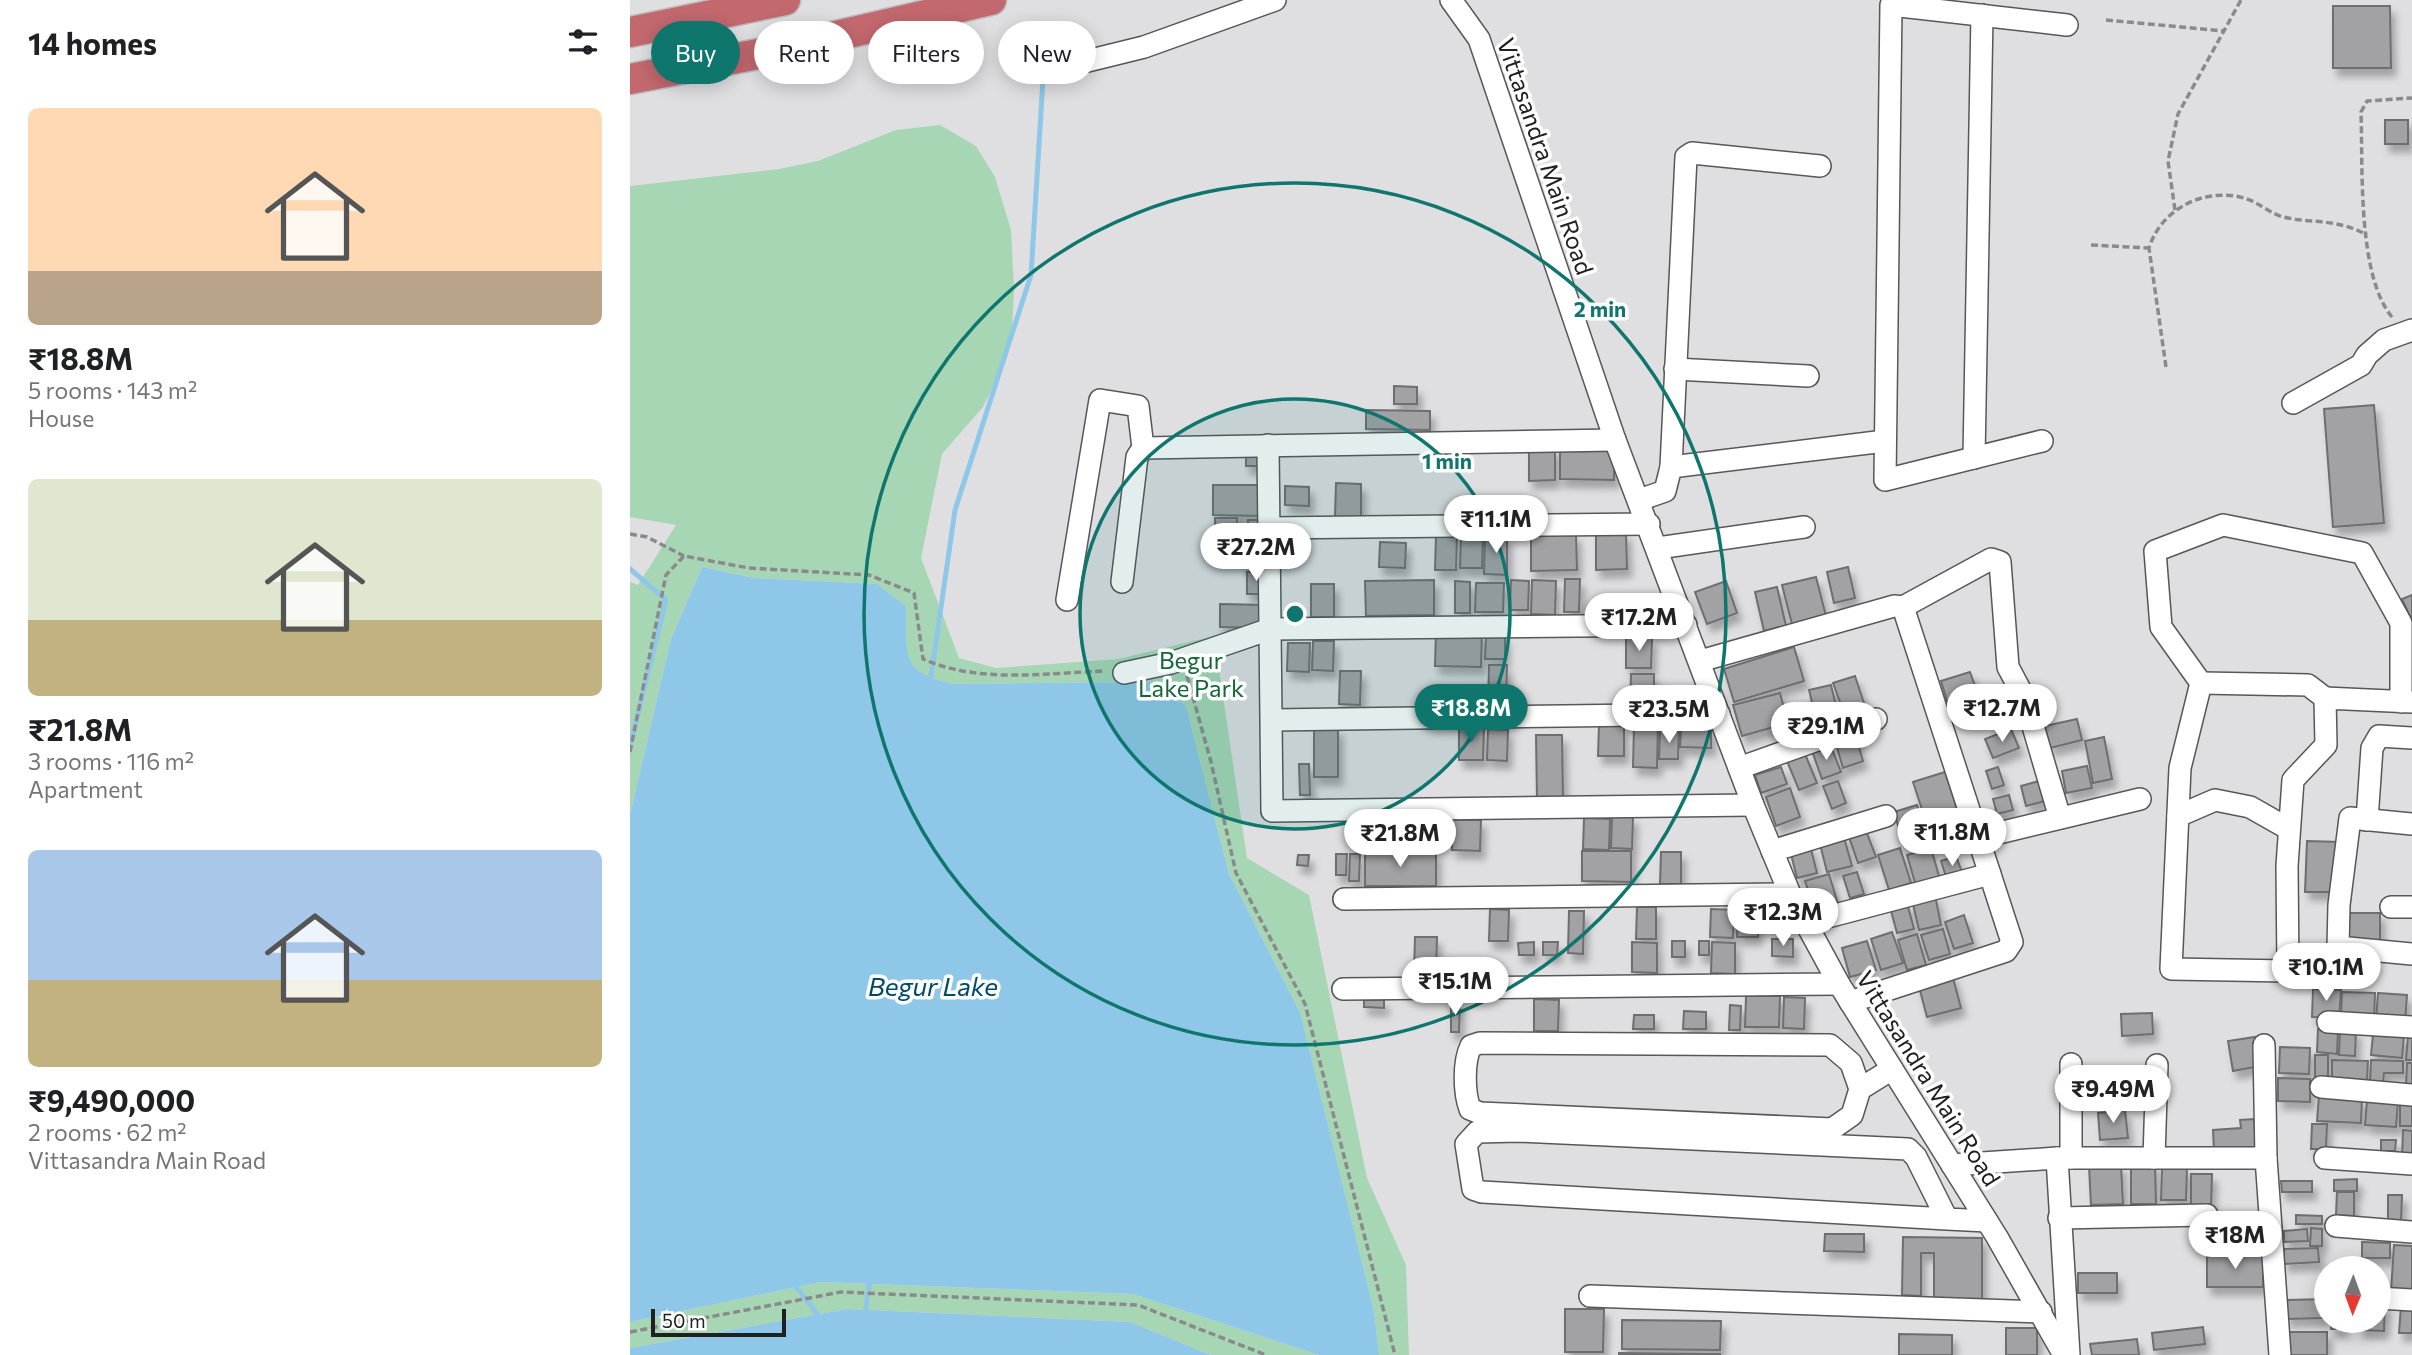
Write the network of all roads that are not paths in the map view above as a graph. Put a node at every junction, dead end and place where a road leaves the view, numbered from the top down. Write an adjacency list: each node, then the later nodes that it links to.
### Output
1 (785, 0): 7 (highway)
2 (991, 0): 9 (highway)
3 (1275, 0): 8 (street)
4 (1451, 0): 15 (street, Vittasandra Main Road)
5 (1982, 15): 6 (street); 17 (street); 20 (street)
6 (2067, 24)
7 (630, 32)
8 (1096, 59)
9 (630, 79)
10 (1820, 166): 12 (street)
11 (2406, 327): 14 (street)
12 (1675, 369): 13 (street); 21 (street)
13 (1808, 376)
14 (2293, 403)
15 (1615, 440): 18 (street); 22 (street, Vittasandra Main Road)
16 (2042, 441): 20 (street)
17 (1885, 442): 20 (street); 21 (street)
18 (1268, 445): 19 (street); 25 (street)
19 (1143, 448): 27 (street); 28 (street)
20 (1975, 458)
21 (1671, 467): 22 (street)
22 (1639, 500): 23 (street, Vittasandra Main Road)
23 (1648, 524): 25 (street); 26 (street, Vittasandra Main Road)
24 (1804, 527): 26 (street)
25 (1269, 528): 31 (street)
26 (1658, 548): 30 (street, Vittasandra Main Road)
27 (1122, 582)
28 (1067, 600)
29 (1903, 607): 32 (street); 46 (street); 50 (street)
30 (1686, 625): 31 (street); 32 (street, Vittasandra Main Road)
31 (1270, 629): 33 (street); 39 (street)
32 (1700, 661): 37 (street, Vittasandra Main Road)
33 (1120, 672)
34 (2201, 683): 35 (street); 36 (street); 45 (street)
35 (2325, 698): 36 (street); 49 (street)
36 (2407, 702)
37 (1719, 714): 39 (street); 41 (street, Vittasandra Main Road)
38 (1876, 719): 41 (street)
39 (1272, 720): 43 (street)
40 (2412, 738): 47 (street)
41 (1739, 768): 43 (street, Vittasandra Main Road)
42 (2140, 799): 46 (street)
43 (1753, 805): 51 (street, Vittasandra Main Road)
44 (1885, 816): 51 (street)
45 (2178, 816): 49 (street); 49 (street)
46 (2060, 818): 50 (street)
47 (2367, 820): 48 (street); 58 (street)
48 (2412, 824)
49 (2289, 829)
50 (1978, 838): 52 (street)
51 (1772, 851): 53 (street, Vittasandra Main Road)
52 (1990, 874): 57 (street); 60 (street)
53 (1790, 894): 54 (street); 57 (street, Vittasandra Main Road)
54 (1344, 899)
55 (2390, 907): 56 (street)
56 (2412, 907)
57 (1805, 923): 60 (street, Vittasandra Main Road)
58 (2412, 954)
59 (1343, 989): 60 (street)
60 (1845, 993): 66 (street, Vittasandra Main Road)
61 (2328, 1022): 62 (street)
62 (2412, 1027)
63 (2264, 1045): 72 (street)
64 (2071, 1065): 70 (street)
65 (2157, 1065): 71 (street)
66 (1892, 1069): 68 (street); 75 (street, Vittasandra Main Road)
67 (2321, 1087): 69 (street)
68 (1860, 1089): 68 (street)
69 (2412, 1095)
70 (2064, 1158): 71 (street); 75 (street); 77 (street)
71 (2154, 1158): 72 (street)
72 (2266, 1158): 87 (street)
73 (2325, 1158): 74 (street)
74 (2412, 1164)
75 (1952, 1166): 79 (street, Vittasandra Main Road)
76 (2207, 1215): 77 (street)
77 (2059, 1218): 86 (street)
78 (1947, 1219): 78 (street); 79 (street)
79 (1987, 1221): 85 (street, Vittasandra Main Road)
80 (2336, 1226): 81 (street)
81 (2412, 1231)
82 (1590, 1296): 85 (street)
83 (2391, 1299): 84 (street)
84 (2412, 1300)
85 (2041, 1312): 86 (street, Vittasandra Main Road)
86 (2067, 1355)
87 (2280, 1355)

